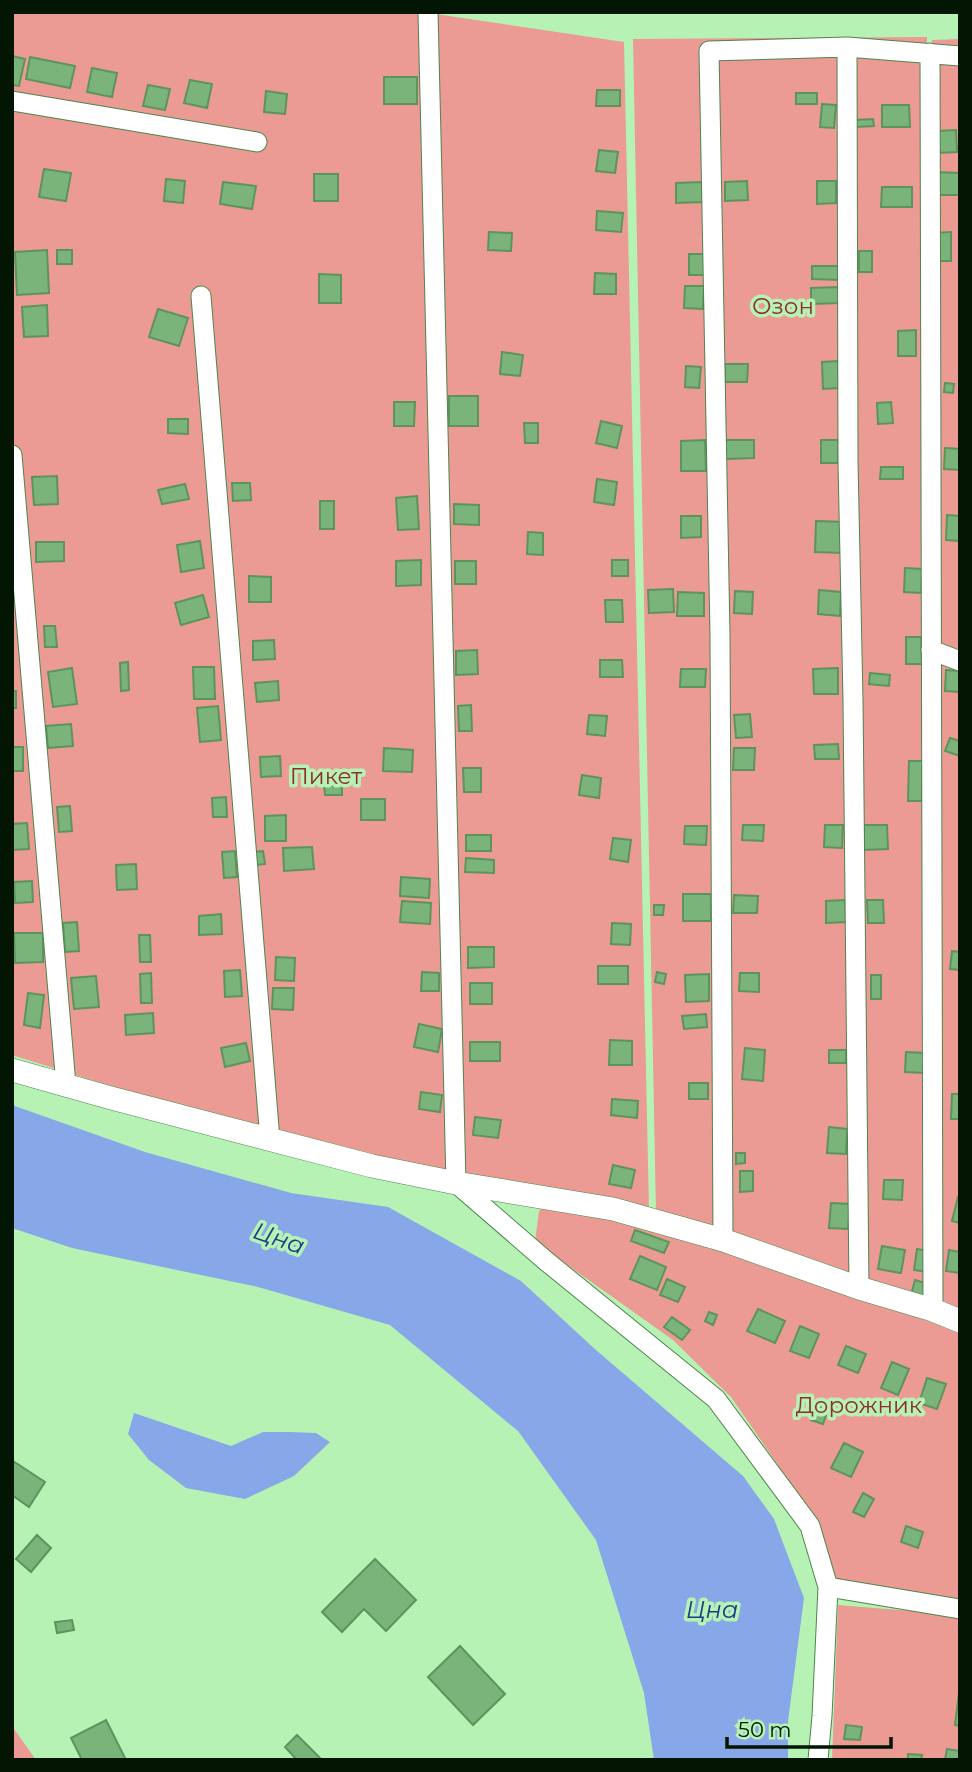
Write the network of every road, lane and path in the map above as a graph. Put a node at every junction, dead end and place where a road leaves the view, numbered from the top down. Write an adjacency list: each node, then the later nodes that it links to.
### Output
1 (428, 12): 14 (street)
2 (847, 47): 3 (street); 15 (street); 16 (street)
3 (930, 53): 4 (street); 9 (street)
4 (960, 56)
5 (12, 101): 6 (street)
6 (257, 142)
7 (201, 296): 13 (street)
8 (12, 455): 12 (street)
9 (930, 650): 10 (street); 17 (street)
10 (960, 661)
11 (12, 1070): 12 (street)
12 (66, 1085): 13 (street)
13 (270, 1140): 14 (street)
14 (456, 1183): 15 (street); 19 (street)
15 (723, 1240): 16 (street)
16 (859, 1288): 17 (street)
17 (933, 1310): 18 (street)
18 (960, 1321)
19 (828, 1587): 20 (street); 21 (street)
20 (960, 1609)
21 (818, 1760)

